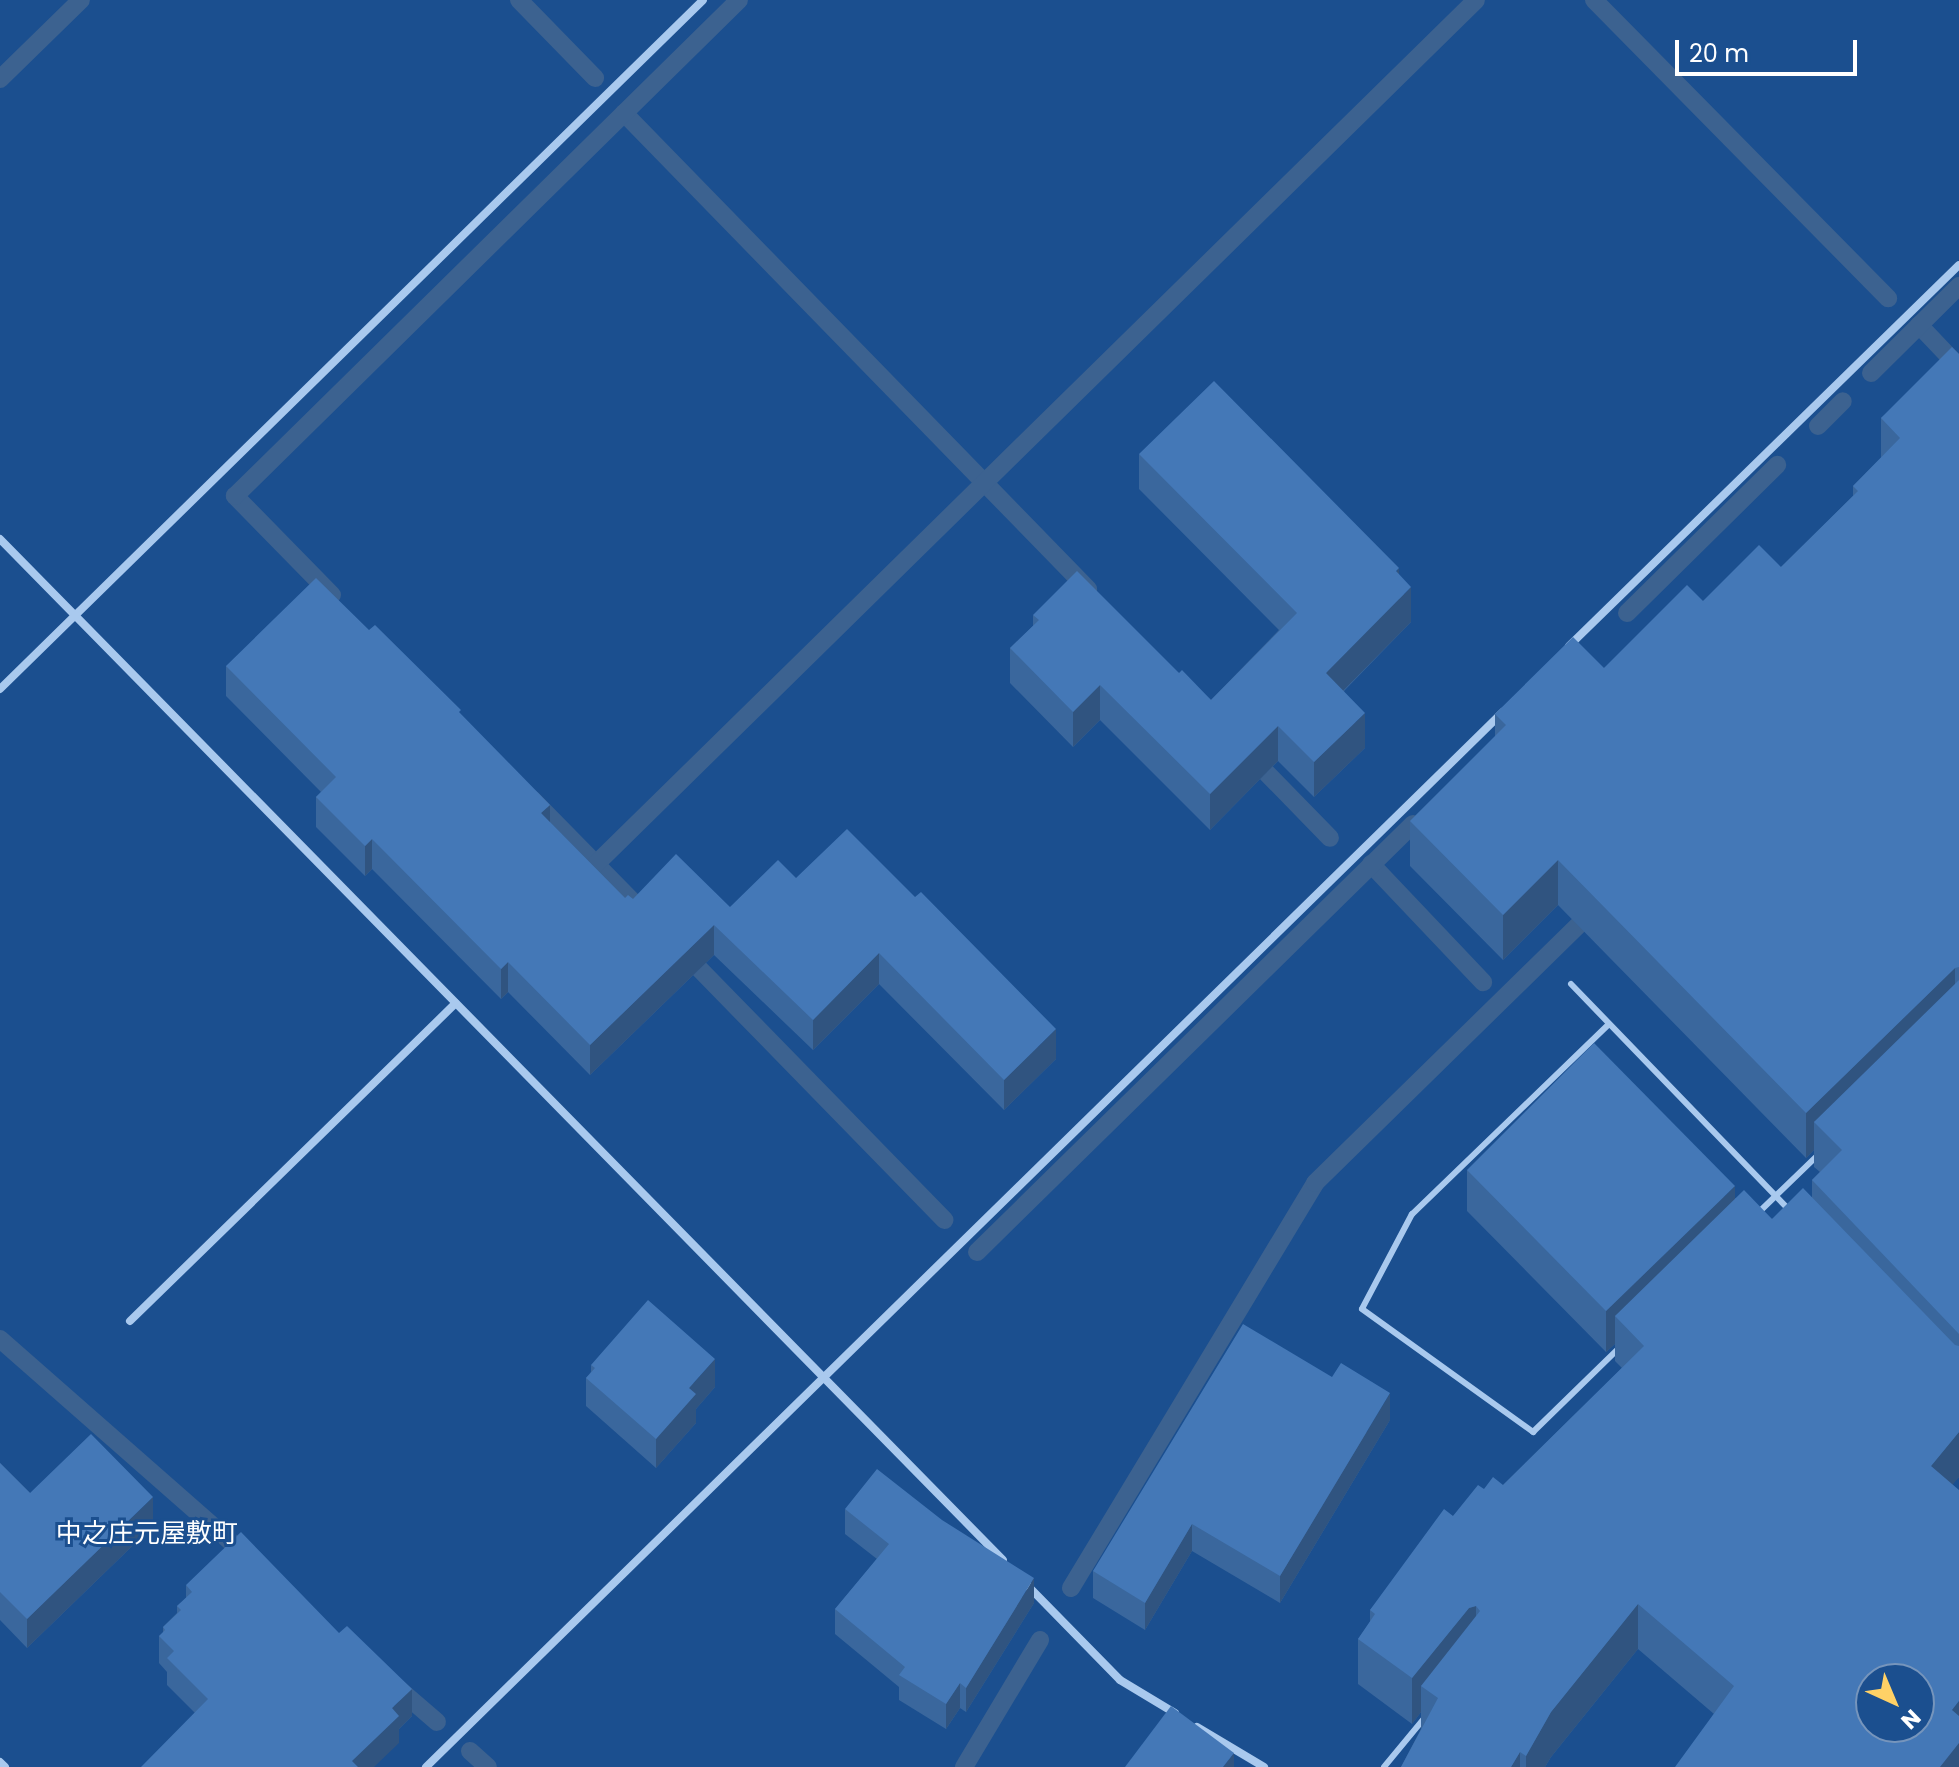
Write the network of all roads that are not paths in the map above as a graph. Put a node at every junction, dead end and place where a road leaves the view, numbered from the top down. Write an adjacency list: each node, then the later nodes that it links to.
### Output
1 (703, 0): 4 (street)
2 (1959, 265): 5 (street)
3 (0, 539): 4 (street)
4 (75, 615): 6 (street); 9 (street)
5 (1560, 656)
6 (0, 689)
7 (1514, 700): 17 (street)
8 (1571, 984): 10 (lane)
9 (456, 1003): 15 (street); 17 (street)
10 (1609, 1024): 12 (lane); 16 (lane)
11 (1829, 1144): 12 (lane)
12 (1776, 1196): 13 (lane); 14 (lane)
13 (1753, 1218)
14 (1797, 1219)
15 (130, 1321)
16 (1621, 1346)
17 (824, 1378): 18 (street); 23 (street)
18 (1011, 1568)
19 (1021, 1579): 24 (street)
20 (1434, 1706): 25 (lane)
21 (0, 1762): 22 (street)
22 (5, 1767)
23 (426, 1767)
24 (1264, 1767)
25 (1384, 1767)

